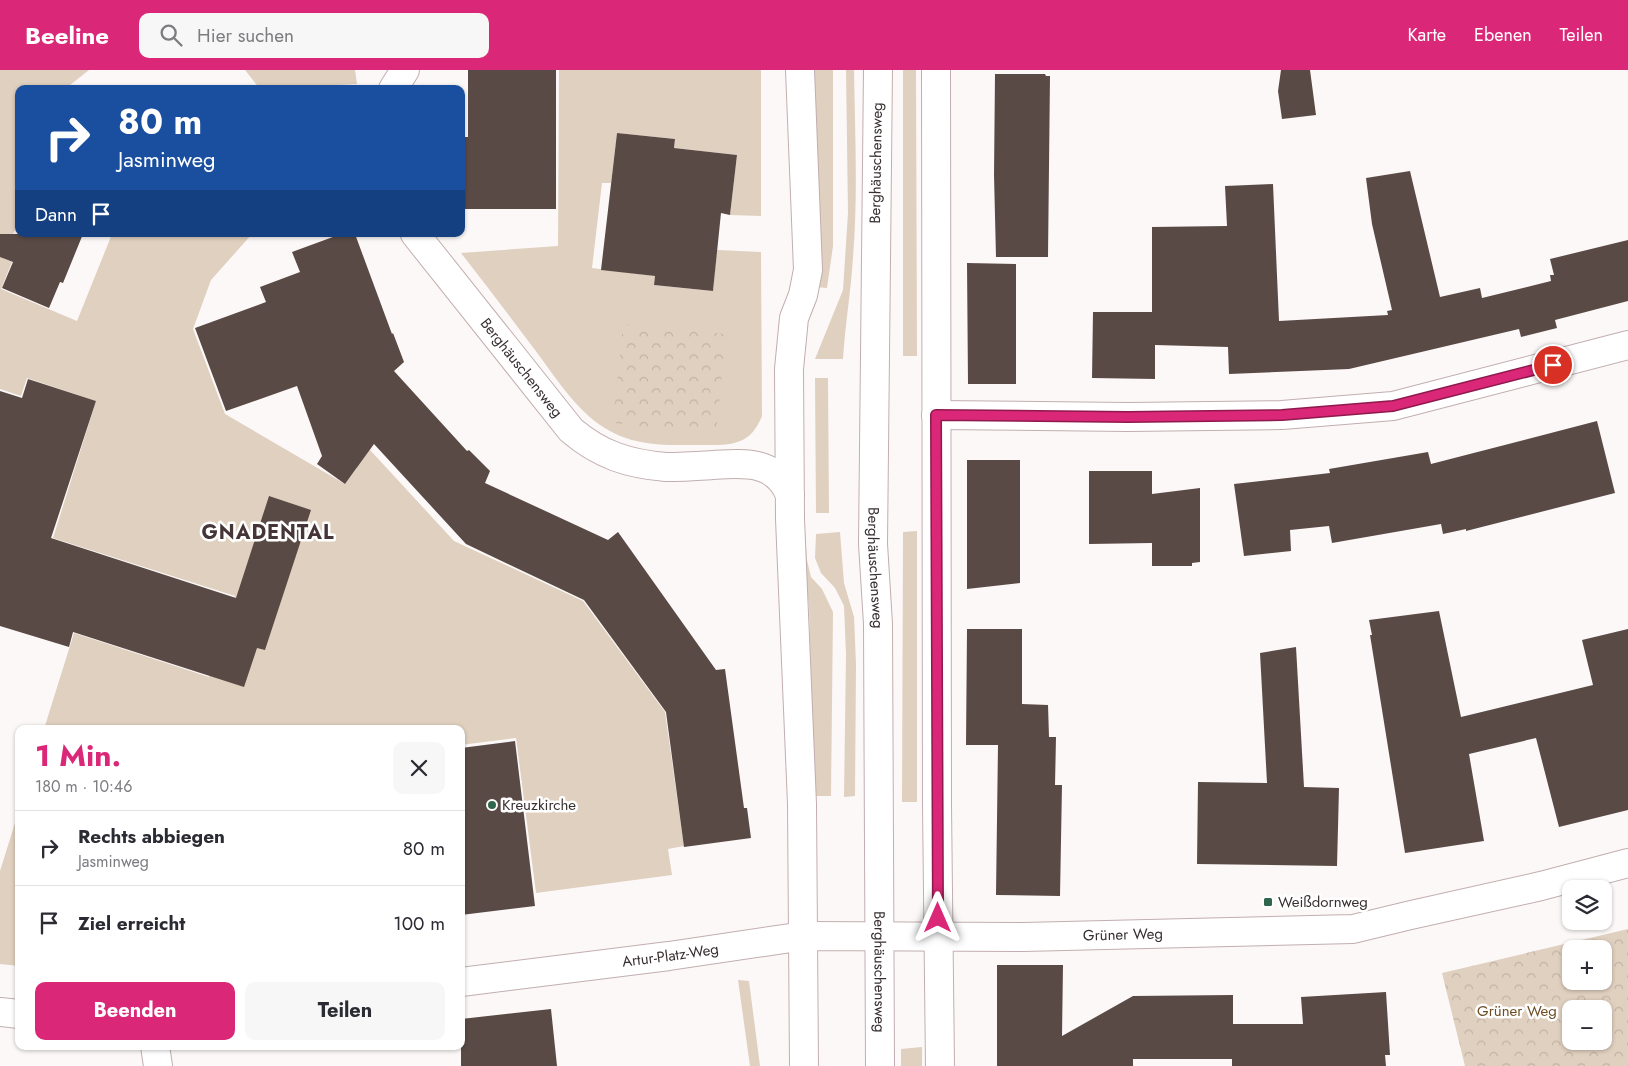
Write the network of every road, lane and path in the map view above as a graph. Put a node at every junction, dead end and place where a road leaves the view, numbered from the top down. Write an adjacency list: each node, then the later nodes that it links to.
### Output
1 (405, 70): 5 (street)
2 (800, 70): 9 (street)
3 (878, 70): 12 (street, Berghäuschensweg)
4 (936, 70): 8 (street)
5 (396, 85)
6 (418, 237): 9 (street, Berghäuschensweg)
7 (1628, 345): 8 (street)
8 (936, 415): 13 (street)
9 (790, 495): 11 (street)
10 (1628, 864): 13 (street, Grüner Weg)
11 (804, 936): 12 (street, Artur-Platz-Weg); 14 (street, Artur-Platz-Weg); 19 (street)
12 (879, 936): 13 (street, Grüner Weg); 20 (street, Berghäuschensweg)
13 (938, 937): 21 (street)
14 (465, 982)
15 (0, 1012): 16 (street)
16 (15, 1014)
17 (156, 1050): 18 (street)
18 (158, 1066)
19 (804, 1066)
20 (880, 1066)
21 (940, 1066)

